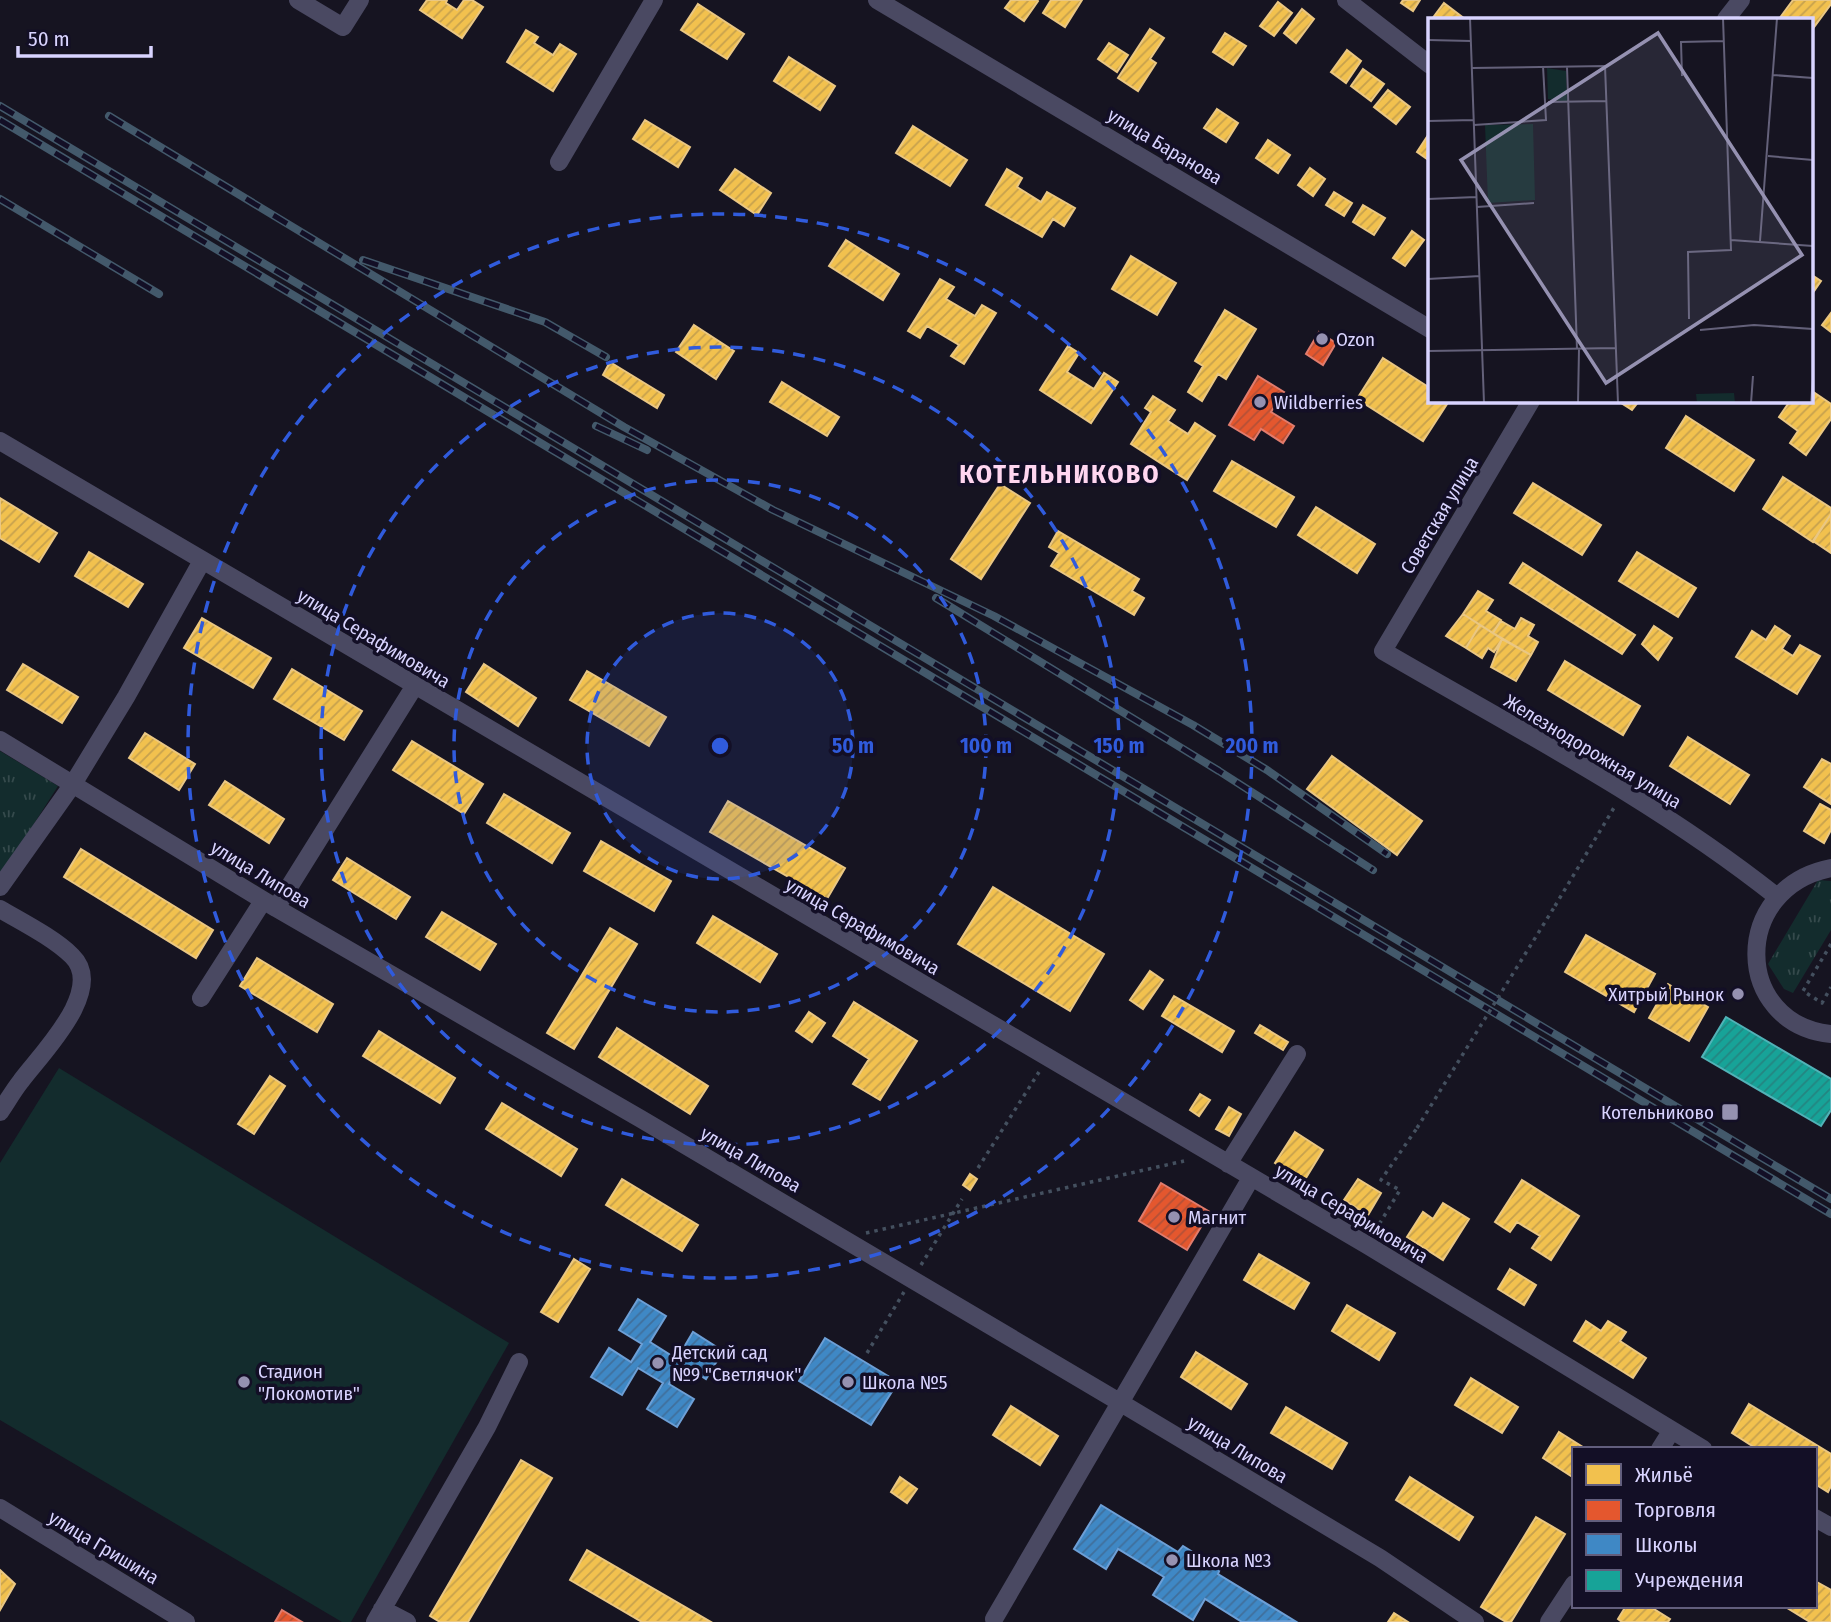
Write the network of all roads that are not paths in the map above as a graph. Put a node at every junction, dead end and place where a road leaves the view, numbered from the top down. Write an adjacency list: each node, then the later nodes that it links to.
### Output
1 (298, 0): 2 (street)
2 (360, 0)
3 (654, 0): 9 (street)
4 (877, 0): 10 (street, улица Баранова)
5 (1346, 0): 8 (street)
6 (1741, 0): 7 (street)
7 (1727, 18)
8 (1428, 63)
9 (559, 162)
10 (1428, 328)
11 (1530, 402): 14 (street, Советская улица)
12 (0, 441): 13 (street, улица Серафимовича)
13 (202, 561): 15 (street, улица Серафимовича); 17 (street)
14 (1382, 651): 20 (street, Железнодорожная улица)
15 (414, 687): 21 (street); 27 (street, улица Серафимовича)
16 (0, 740): 17 (street, улица Липова)
17 (73, 784): 19 (street); 21 (street, улица Липова)
18 (1831, 868): 20 (street)
19 (0, 887)
20 (1776, 896): 24 (street)
21 (269, 904): 23 (street); 30 (street, улица Липова)
22 (0, 909): 26 (street)
23 (201, 998)
24 (1831, 1034)
25 (1297, 1054): 27 (street)
26 (0, 1112)
27 (1228, 1164): 28 (street, улица Серафимовича)
28 (1251, 1178): 30 (street); 31 (street, улица Серафимовича)
29 (519, 1362): 36 (street)
30 (1121, 1403): 37 (street); 40 (street, улица Липова)
31 (1672, 1430): 32 (street); 33 (street, улица Серафимовича)
32 (1661, 1447)
33 (1700, 1447)
34 (0, 1508): 38 (street, улица Гришина)
35 (1572, 1587): 41 (street)
36 (379, 1616): 39 (street)
37 (994, 1619)
38 (186, 1622)
39 (407, 1622)
40 (1475, 1622)
41 (1549, 1622)

